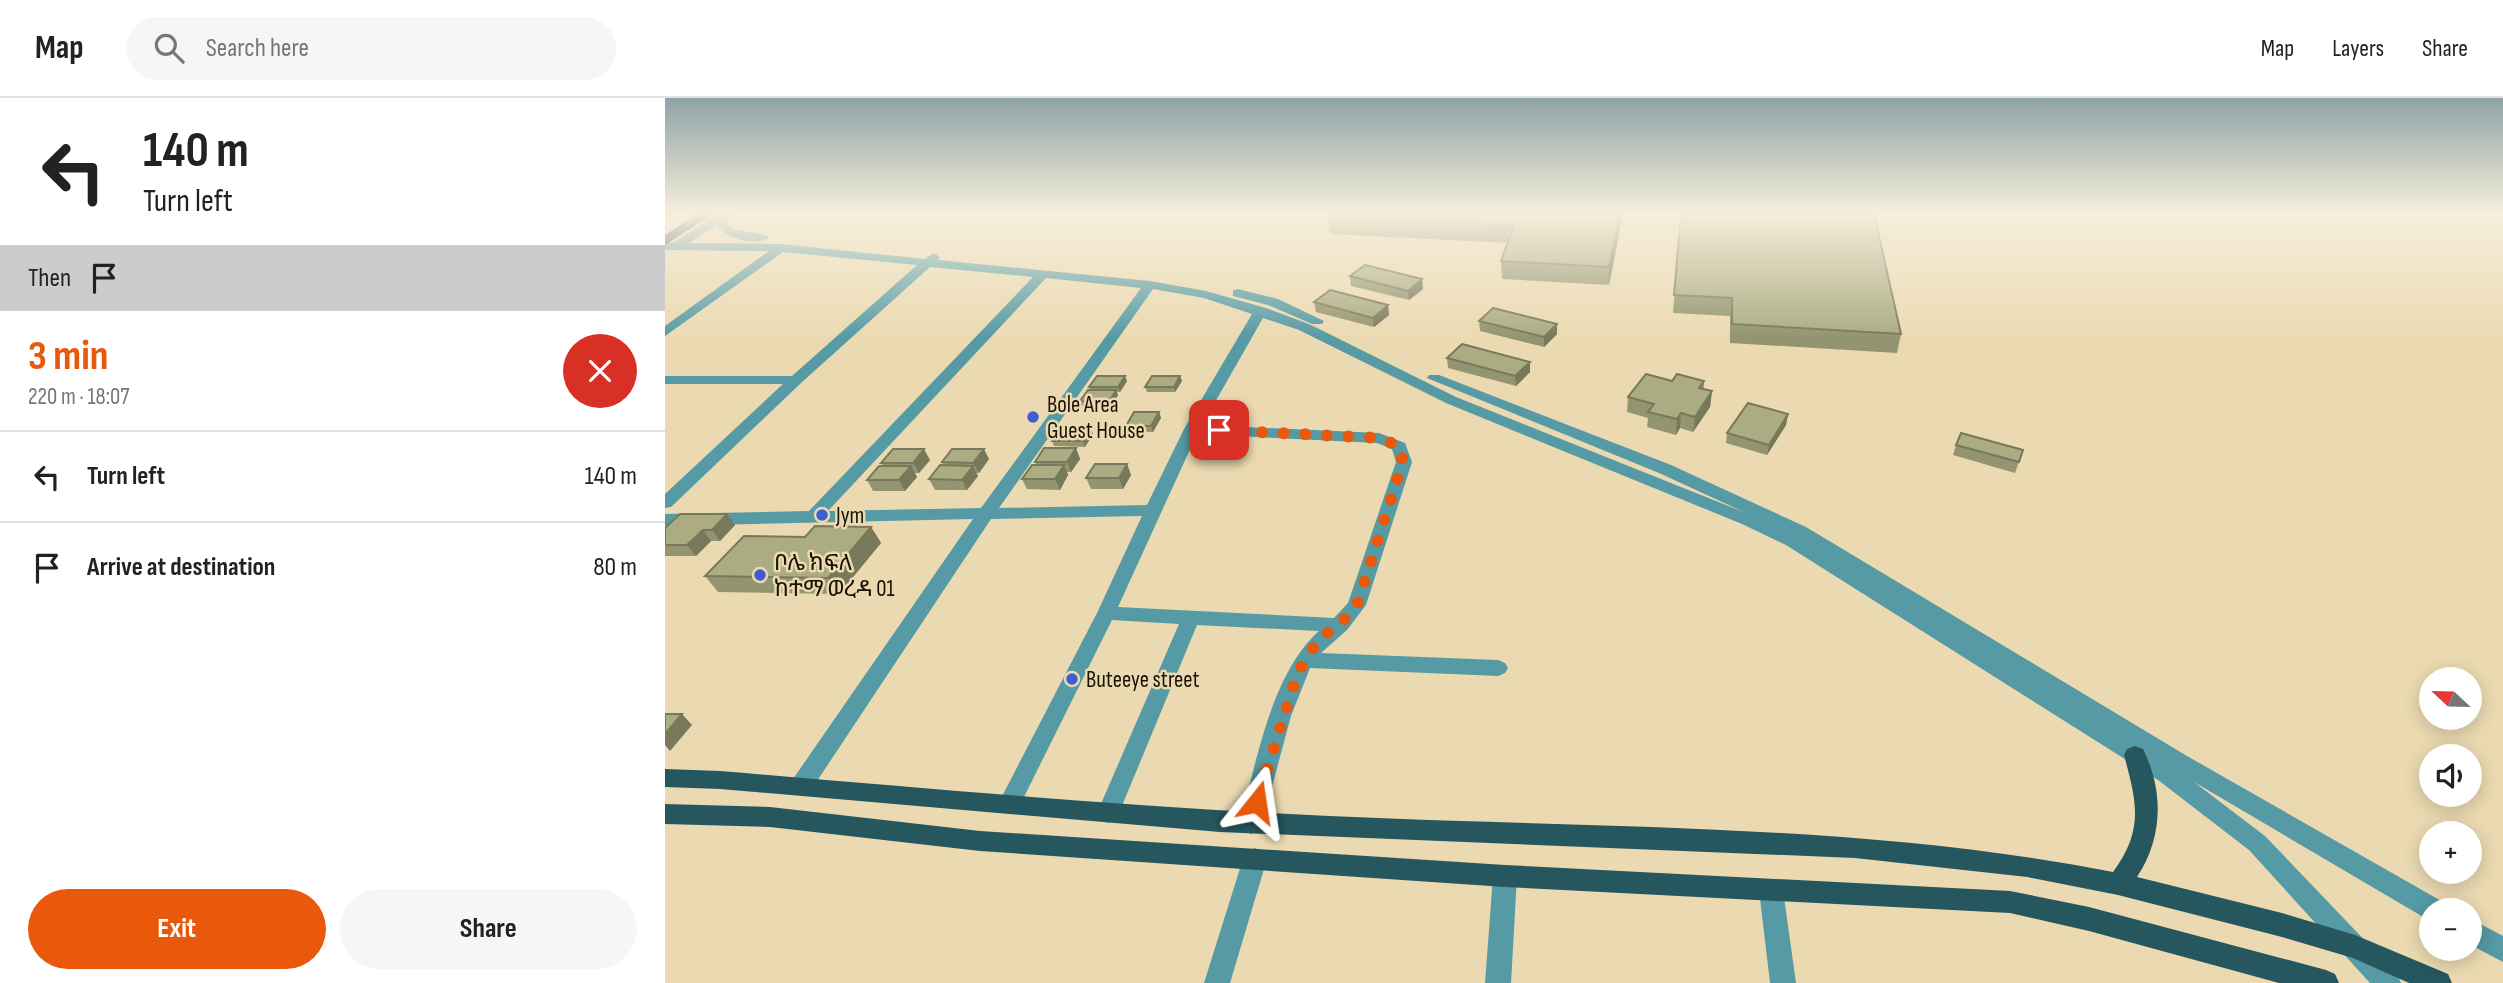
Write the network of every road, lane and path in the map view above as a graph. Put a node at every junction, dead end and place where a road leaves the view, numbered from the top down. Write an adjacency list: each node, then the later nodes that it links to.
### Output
1 (771, 255): 8 (street)
2 (922, 255): 4 (street)
3 (929, 255): 4 (street)
4 (936, 256): 5 (street); 10 (street); 33 (street)
5 (1044, 273): 6 (street); 15 (street)
6 (1150, 285): 7 (street); 14 (street)
7 (1261, 311): 11 (street); 22 (street)
8 (665, 332)
9 (665, 380): 10 (street)
10 (796, 380): 12 (street)
11 (1192, 429): 13 (street); 19 (street)
12 (665, 503)
13 (1153, 510): 14 (street); 17 (street)
14 (987, 512): 15 (street); 24 (street)
15 (815, 516): 16 (street)
16 (665, 520)
17 (1106, 613): 18 (street); 25 (street)
18 (1191, 617): 19 (street); 26 (street)
19 (1340, 625): 20 (street)
20 (1305, 660): 21 (street); 28 (street)
21 (1498, 668)
22 (2135, 755): 31 (main road); 35 (street)
23 (665, 778): 24 (main road)
24 (801, 786): 25 (main road)
25 (1009, 804): 26 (main road)
26 (1108, 813): 28 (main road)
27 (665, 814): 29 (main road)
28 (1251, 824): 31 (main road)
29 (1255, 859): 30 (main road); 37 (street)
30 (1505, 876): 32 (main road); 38 (street)
31 (2118, 884): 35 (main road)
32 (1772, 890): 39 (street); 40 (main road)
33 (2419, 901)
34 (2482, 938): 36 (street)
35 (2355, 947): 41 (street); 42 (main road)
36 (2503, 950)
37 (1217, 983)
38 (1498, 983)
39 (1783, 983)
40 (2326, 983)
41 (2388, 983)
42 (2439, 983)

